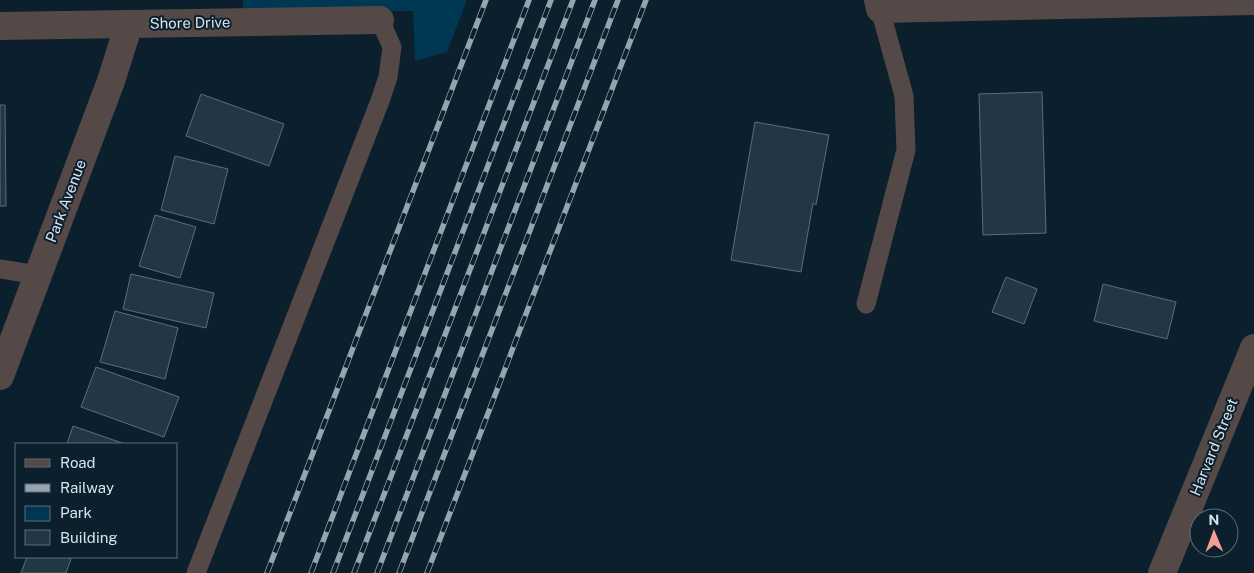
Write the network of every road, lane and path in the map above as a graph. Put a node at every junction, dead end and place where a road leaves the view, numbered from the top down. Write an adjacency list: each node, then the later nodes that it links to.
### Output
1 (1254, 1): 2 (street)
2 (879, 5): 9 (lane)
3 (218, 11): 4 (street, Shore Drive); 5 (street, Shore Drive)
4 (380, 20): 12 (lane)
5 (129, 24): 6 (street, Shore Drive); 8 (street, Park Avenue)
6 (0, 26)
7 (0, 269): 8 (lane)
8 (38, 275): 11 (street, Park Avenue)
9 (866, 304)
10 (1254, 348): 13 (street, Harvard Street)
11 (0, 376)
12 (196, 573)
13 (1162, 573)

